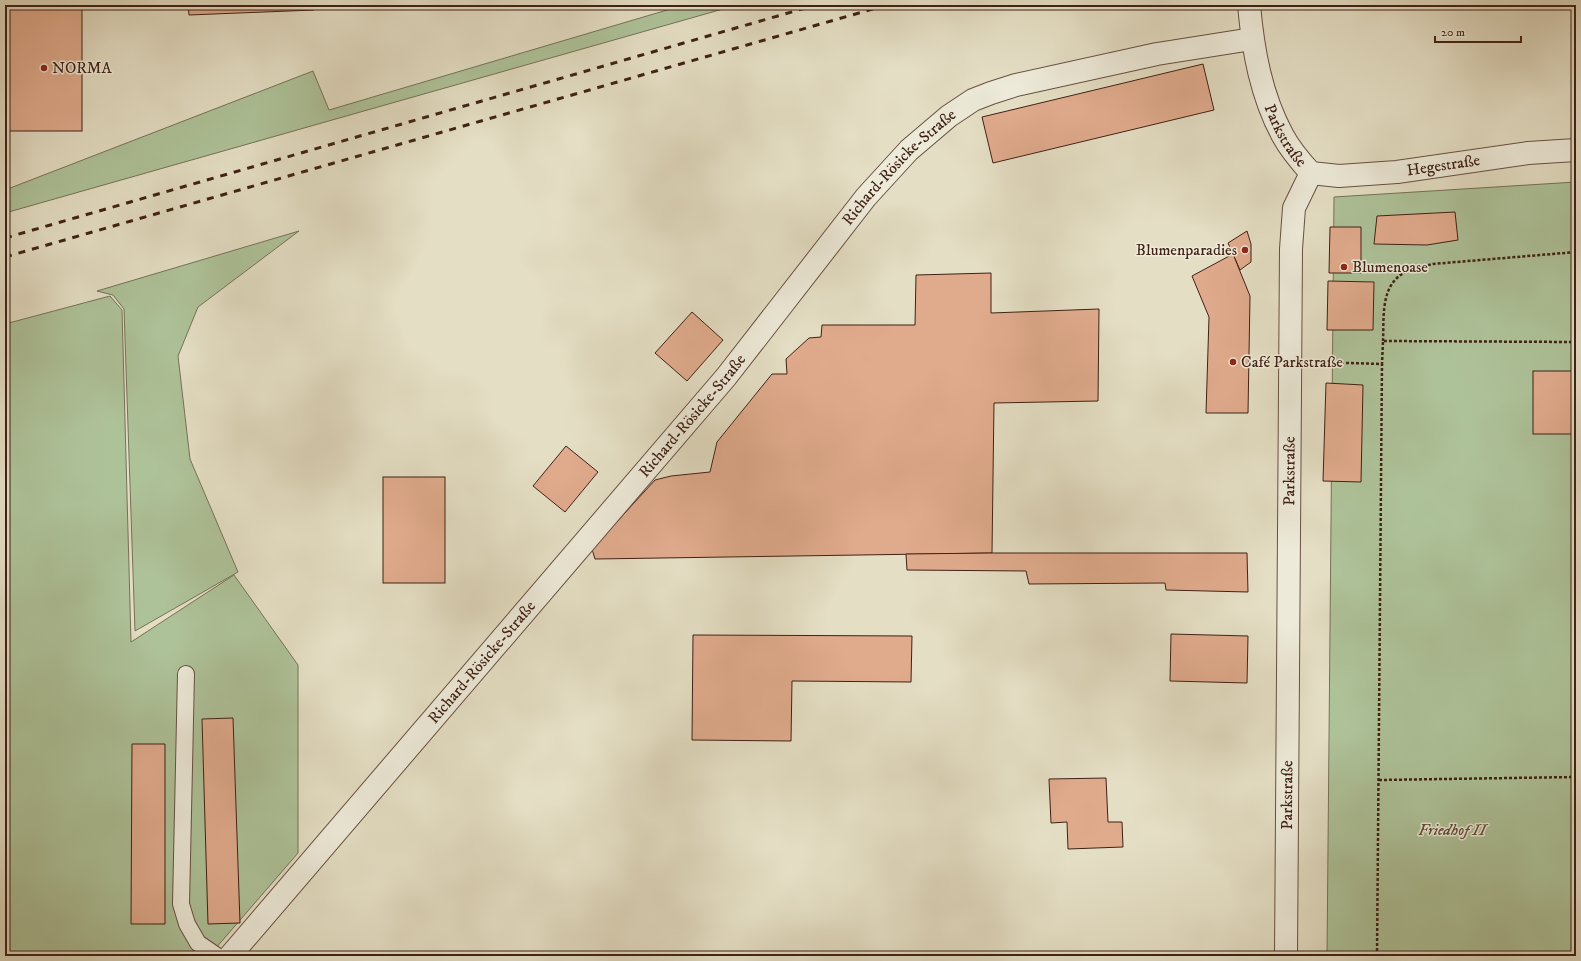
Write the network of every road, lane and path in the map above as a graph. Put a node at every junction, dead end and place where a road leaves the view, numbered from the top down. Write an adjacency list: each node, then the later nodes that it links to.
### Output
1 (1249, 5): 2 (street, Parkstraße)
2 (1252, 39): 4 (street, Parkstraße); 14 (street, Richard-Rösicke-Straße)
3 (1576, 150): 4 (street, Hegestraße)
4 (1311, 172): 8 (street, Parkstraße)
5 (1576, 252): 6 (path)
6 (1383, 341): 7 (path); 9 (path)
7 (1576, 342)
8 (1289, 360): 9 (path); 15 (street, Parkstraße)
9 (1382, 364): 12 (path)
10 (186, 674): 13 (lane)
11 (1576, 777): 12 (path)
12 (1379, 780): 16 (path)
13 (217, 956)
14 (230, 956)
15 (1286, 956)
16 (1377, 956)

